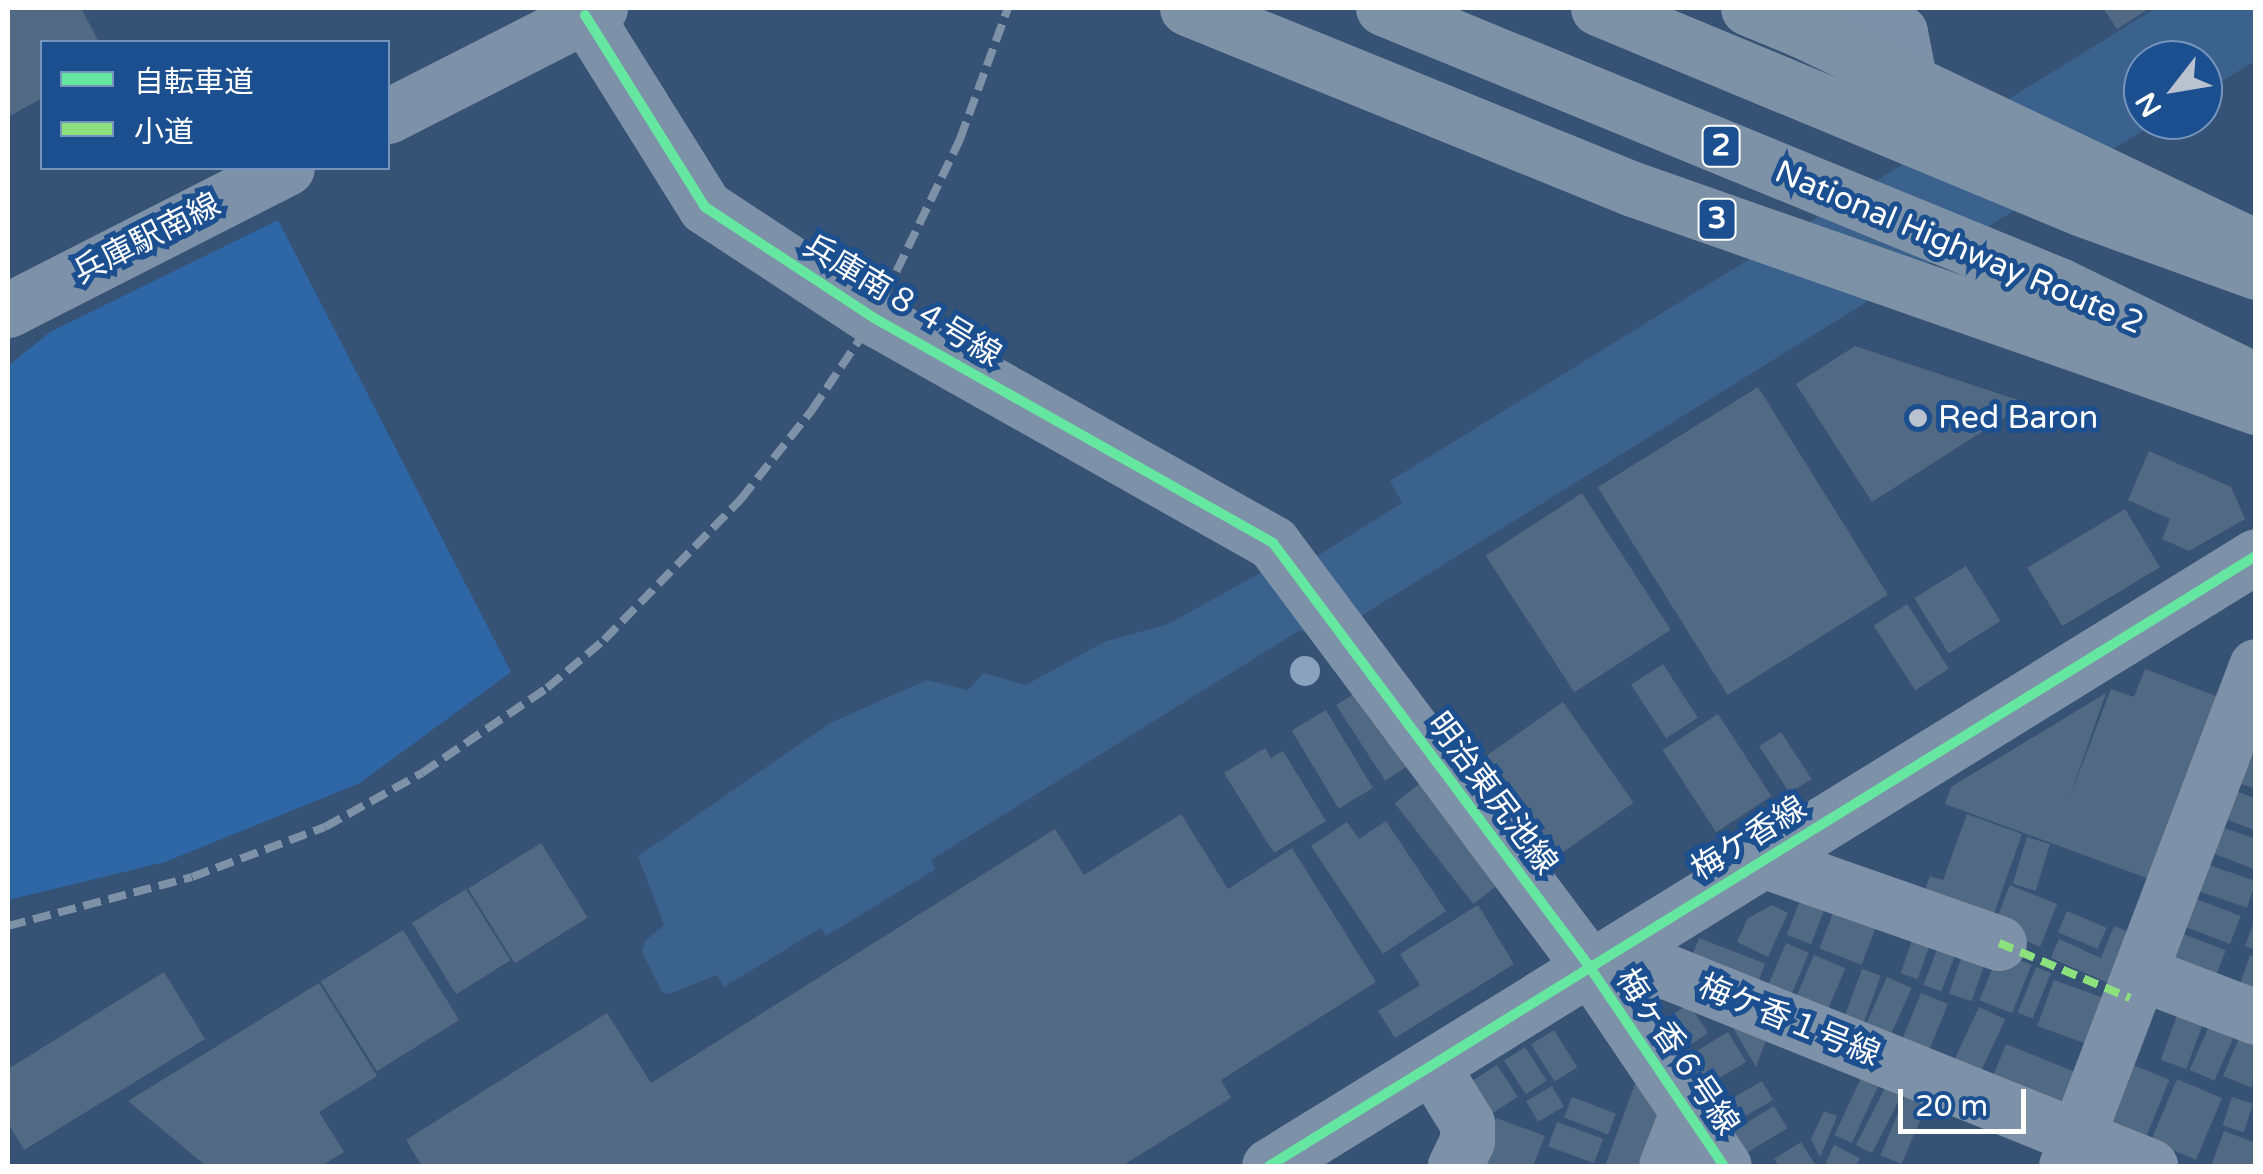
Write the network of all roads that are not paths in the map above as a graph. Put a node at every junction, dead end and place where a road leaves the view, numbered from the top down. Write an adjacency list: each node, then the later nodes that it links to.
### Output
1 (1187, 8): 14 (highway, 3)
2 (1383, 8): 13 (highway, National Highway Route 2 / 2)
3 (1598, 8): 8 (highway)
4 (1748, 8): 10 (highway, bridge)
5 (1848, 8): 8 (street)
6 (593, 11): 7 (street); 15 (street, 兵庫南８４号線)
7 (390, 115)
8 (1921, 142): 11 (highway)
9 (283, 170): 12 (street, 兵庫駅南線)
10 (2256, 247)
11 (2256, 272)
12 (8, 310)
13 (2256, 381)
14 (2256, 407)
15 (1273, 543): 20 (street, 明治東尻池線)
16 (2256, 556): 18 (street, 梅ケ香線)
17 (2256, 666): 21 (street)
18 (1762, 860): 19 (street); 20 (street, 梅ケ香線)
19 (1999, 943)
20 (1589, 966): 23 (street, 梅ケ香線); 24 (street, 梅ヶ香６号線); 25 (street, 梅ケ香１号線)
21 (2140, 973): 22 (street); 25 (street)
22 (2256, 1016)
23 (1432, 1066): 26 (street, 梅ケ香線); 27 (street)
24 (1687, 1112): 28 (street); 29 (street, 梅ヶ香６号線)
25 (2072, 1152): 30 (street, 梅ケ香１号線)
26 (1269, 1166)
27 (1455, 1166)
28 (1666, 1166)
29 (1724, 1166)
30 (2150, 1166)

